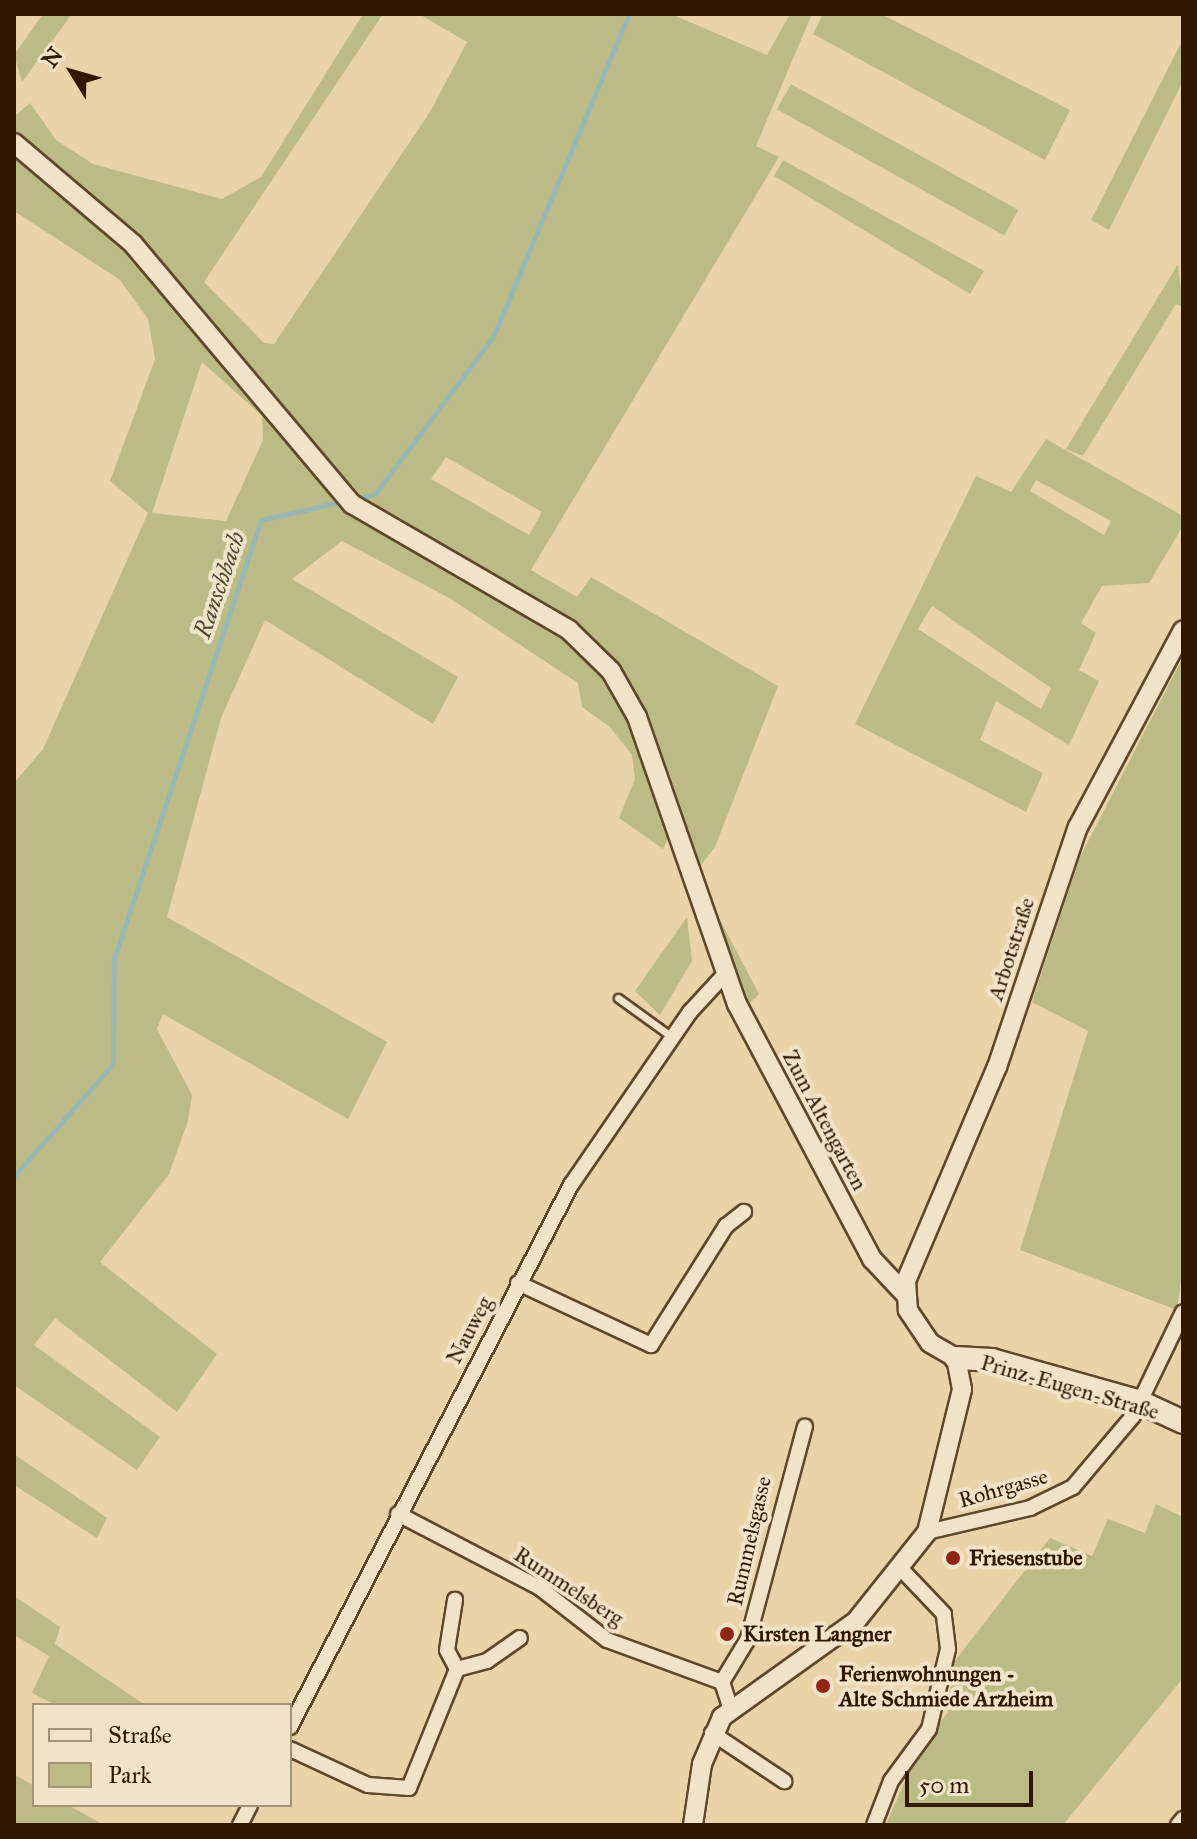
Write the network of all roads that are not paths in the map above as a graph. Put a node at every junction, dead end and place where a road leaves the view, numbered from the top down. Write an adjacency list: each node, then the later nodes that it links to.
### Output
1 (14, 143): 3 (street, Zum Altengarten)
2 (1183, 630): 8 (street, Arbotstraße)
3 (724, 975): 5 (street, Nauweg); 8 (street, Zum Altengarten)
4 (618, 998): 5 (lane)
5 (672, 1037): 7 (street, Nauweg)
6 (744, 1212): 7 (street)
7 (518, 1283): 14 (street, Nauweg)
8 (904, 1293): 10 (street, Zum Altengarten)
9 (1183, 1312): 11 (street, Rohrgasse)
10 (956, 1358): 11 (main road, Prinz-Eugen-Straße); 15 (street)
11 (1140, 1402): 12 (main road, Prinz-Eugen-Straße); 15 (street, Rohrgasse)
12 (1183, 1422)
13 (805, 1427): 20 (street, Rummelsgasse)
14 (398, 1514): 20 (street, Rummelsberg); 22 (street, Nauweg)
15 (927, 1532): 16 (street)
16 (903, 1571): 21 (street); 30 (street)
17 (455, 1600): 19 (street)
18 (520, 1638): 19 (street)
19 (457, 1669): 24 (street)
20 (722, 1682): 21 (street)
21 (730, 1707): 23 (street)
22 (292, 1723)
23 (712, 1733): 25 (street); 29 (street)
24 (292, 1750)
25 (784, 1781)
26 (249, 1807): 28 (street)
27 (1183, 1819): 31 (street)
28 (240, 1825)
29 (693, 1825)
30 (874, 1825)
31 (1178, 1825)

